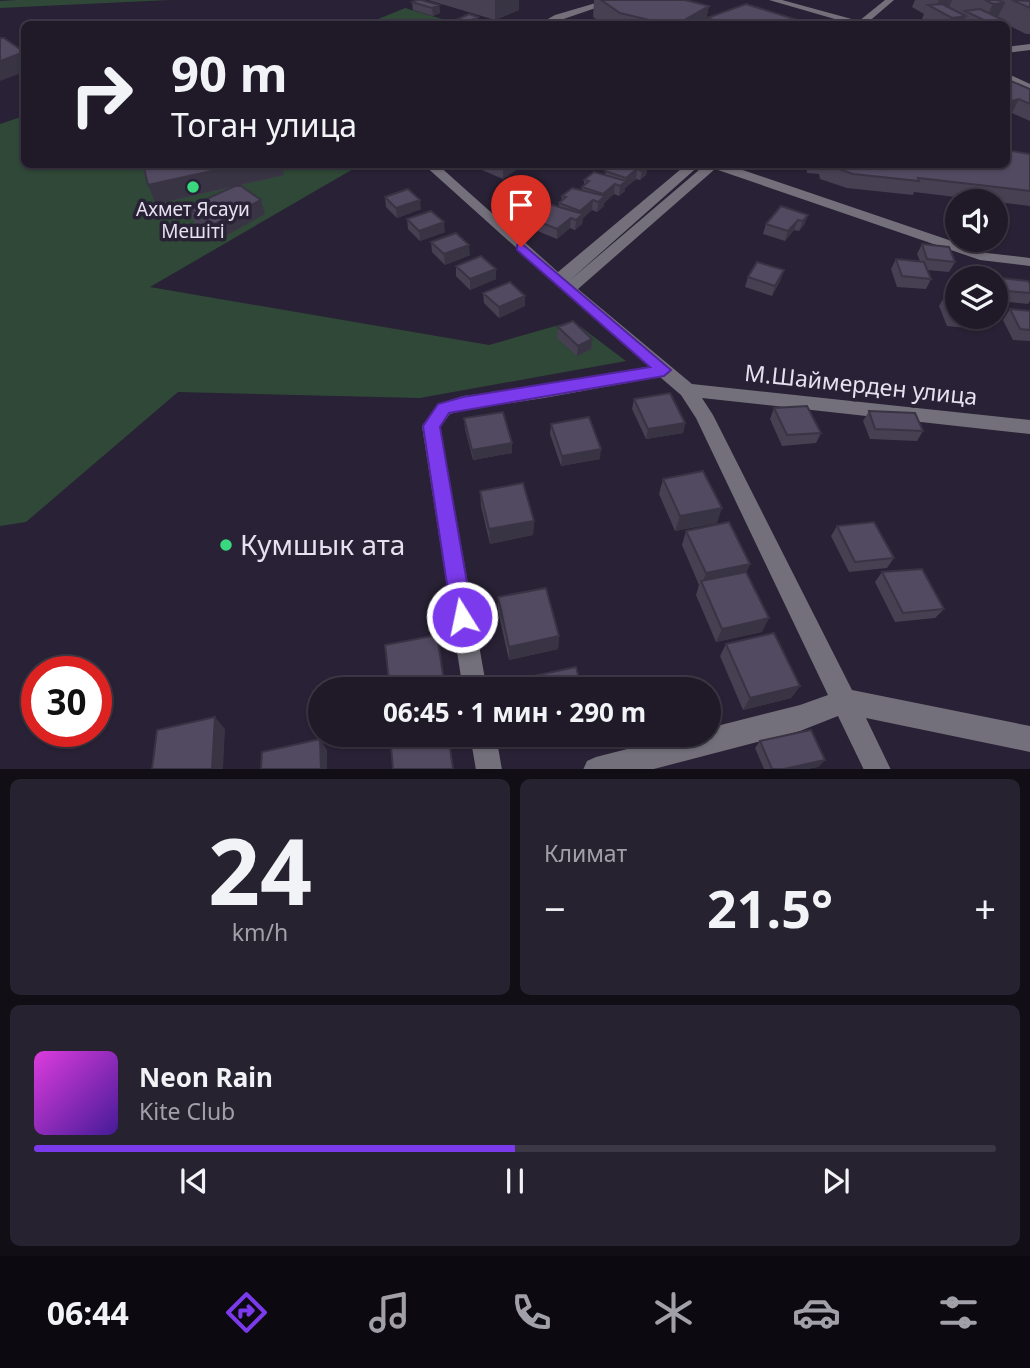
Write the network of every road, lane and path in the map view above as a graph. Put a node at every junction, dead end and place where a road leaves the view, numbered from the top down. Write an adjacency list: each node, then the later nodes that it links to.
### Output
1 (615, 0): 5 (street)
2 (773, 0): 6 (street)
3 (890, 0): 7 (street)
4 (904, 0): 8 (street)
5 (549, 21)
6 (850, 21)
7 (865, 21)
8 (880, 21)
9 (1030, 47): 10 (street)
10 (1011, 49)
11 (1010, 78): 12 (street)
12 (1030, 88)
13 (433, 168): 18 (street)
14 (691, 168): 18 (street)
15 (709, 168): 18 (street)
16 (722, 168): 17 (street)
17 (1030, 261)
18 (563, 285): 19 (street)
19 (664, 370): 20 (street); 22 (street)
20 (687, 390): 21 (street, М.Шаймерден улица); 23 (street)
21 (1030, 427)
22 (473, 677)
23 (846, 701): 24 (street); 27 (street); 28 (street)
24 (1030, 739)
25 (485, 747): 26 (street)
26 (489, 769)
27 (596, 769)
28 (878, 769)

